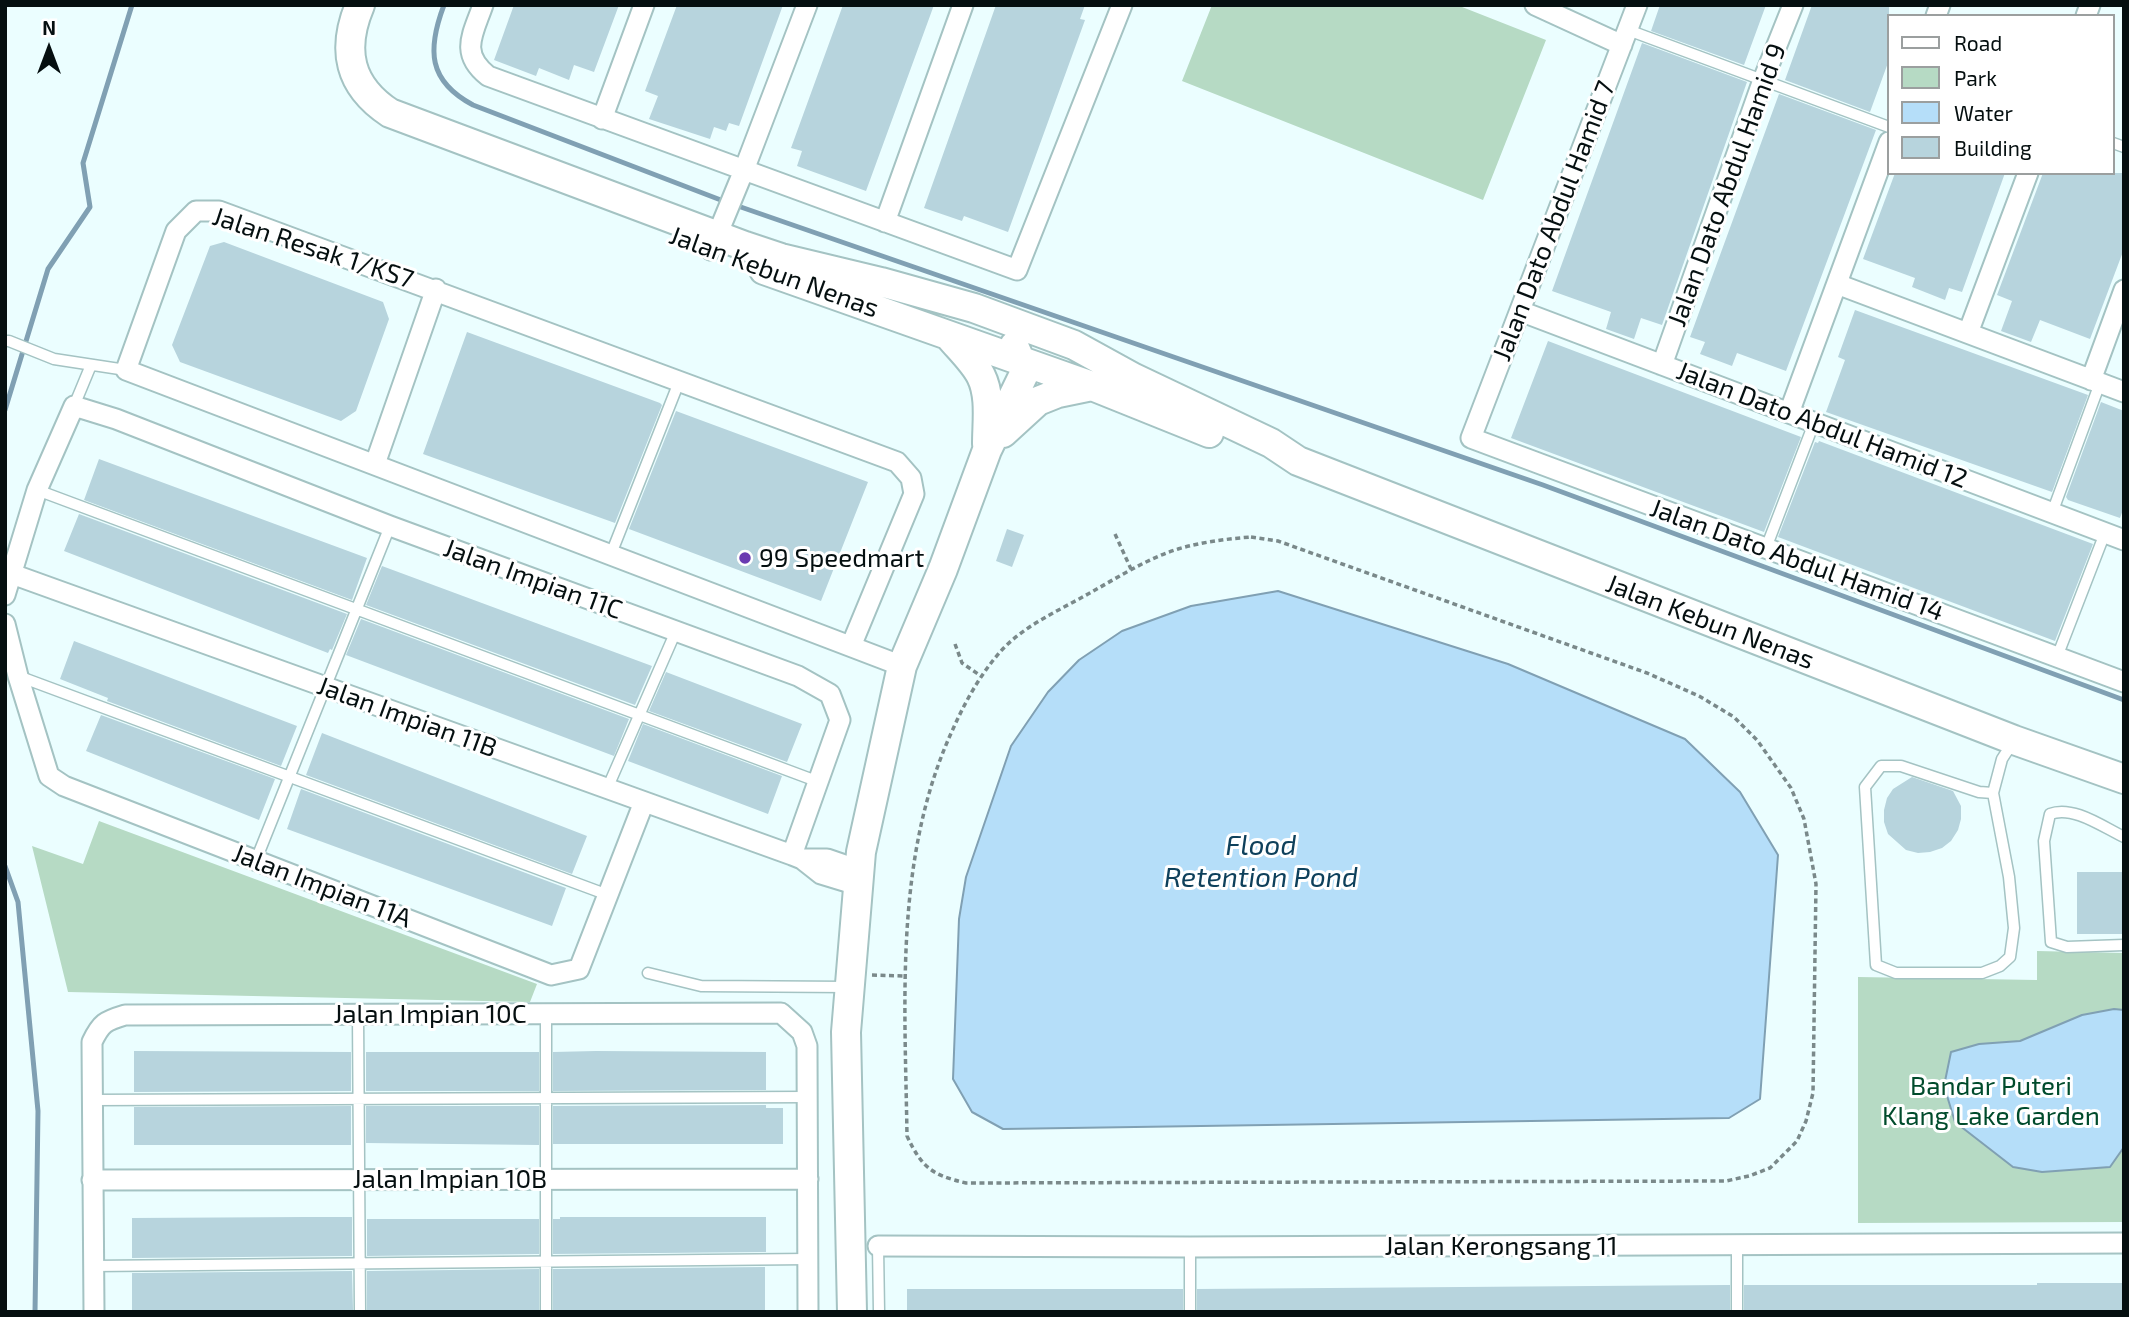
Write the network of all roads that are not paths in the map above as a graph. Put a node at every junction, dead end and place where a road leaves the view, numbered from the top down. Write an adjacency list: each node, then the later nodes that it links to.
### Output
1 (346, 5): 21 (street, Jalan Kebun Nenas)
2 (360, 5): 20 (street, Jalan Kebun Nenas)
3 (483, 5): 13 (street)
4 (644, 5): 13 (street)
5 (807, 5): 16 (street)
6 (963, 5): 19 (street)
7 (1122, 5): 19 (street)
8 (1535, 5): 11 (street)
9 (1637, 5): 11 (street, Jalan Dato Abdul Hamid 7)
10 (1793, 5): 12 (street, Jalan Dato Abdul Hamid 9)
11 (1625, 38): 12 (lane); 27 (street, Jalan Dato Abdul Hamid 7)
12 (1763, 80): 14 (lane); 33 (street, Jalan Dato Abdul Hamid 9)
13 (601, 119): 16 (street)
14 (1888, 127)
15 (1888, 145): 23 (street)
16 (744, 170): 18 (street); 19 (street)
17 (2027, 175): 28 (street)
18 (732, 202): 20 (street); 21 (street); 22 (street)
19 (885, 222)
20 (688, 224): 21 (street, Jalan Kebun Nenas)
21 (714, 243): 22 (street, Jalan Kebun Nenas); 29 (street, Jalan Kebun Nenas)
22 (746, 246): 26 (street, Jalan Kebun Nenas)
23 (1837, 284): 28 (street); 41 (street)
24 (436, 289): 34 (street, Jalan Resak 1/KS7); 37 (street, Jalan Resak 1/KS7); 46 (street)
25 (2124, 290): 36 (street)
26 (945, 300): 31 (street); 35 (street, Jalan Kebun Nenas)
27 (1520, 311): 33 (street, Jalan Dato Abdul Hamid 12); 43 (street, Jalan Dato Abdul Hamid 7)
28 (1968, 333): 36 (street)
29 (948, 335): 31 (street, Jalan Kebun Nenas); 44 (street)
30 (7, 341): 32 (lane)
31 (1021, 360): 35 (street); 38 (street, Jalan Kebun Nenas); 44 (street)
32 (91, 365): 34 (lane); 40 (lane)
33 (1662, 365): 41 (street, Jalan Dato Abdul Hamid 12)
34 (125, 370): 46 (street)
35 (1133, 378): 45 (street, Jalan Kebun Nenas)
36 (2096, 381): 39 (street); 48 (lane)
37 (679, 382): 52 (lane); 58 (street, Jalan Resak 1/KS7)
38 (1093, 386): 44 (street); 45 (street, Jalan Kebun Nenas)
39 (2124, 392)
40 (74, 406): 47 (street); 49 (street, Jalan Impian 11C)
41 (1789, 413): 42 (street, Jalan Dato Abdul Hamid 12)
42 (1815, 423): 48 (street, Jalan Dato Abdul Hamid 12); 51 (lane)
43 (1471, 438): 51 (street, Jalan Dato Abdul Hamid 14)
44 (986, 450): 60 (street)
45 (1298, 461): 65 (street, Jalan Kebun Nenas)
46 (375, 464): 52 (street)
47 (37, 489): 53 (street); 55 (lane)
48 (2052, 513): 50 (street, Jalan Dato Abdul Hamid 12)
49 (390, 526): 55 (lane); 57 (street, Jalan Impian 11C)
50 (2115, 537): 59 (lane)
51 (1766, 548): 59 (street, Jalan Dato Abdul Hamid 14)
52 (611, 554): 58 (street)
53 (12, 574): 54 (street); 63 (street, Jalan Impian 11B)
54 (5, 594)
55 (357, 609): 63 (lane); 64 (lane)
56 (5, 624): 61 (street, Jalan Impian 11A)
57 (676, 631): 64 (lane); 68 (street, Jalan Impian 11C)
58 (851, 646): 60 (street)
59 (2057, 657): 62 (street, Jalan Dato Abdul Hamid 14)
60 (902, 666): 75 (street)
61 (18, 676): 66 (lane); 74 (street, Jalan Impian 11A)
62 (2124, 682)
63 (325, 687): 66 (lane); 69 (street, Jalan Impian 11B)
64 (639, 715): 68 (lane); 69 (lane)
65 (2008, 750): 67 (street, Jalan Kebun Nenas); 70 (lane)
66 (289, 777): 74 (lane); 76 (lane)
67 (2124, 779)
68 (819, 782): 73 (street, Jalan Impian 11C)
69 (607, 789): 71 (street, Jalan Impian 11B)
70 (1993, 793): 70 (lane)
71 (644, 802): 73 (street, Jalan Impian 11B); 76 (street, Jalan Impian 11A)
72 (2124, 837): 77 (lane)
73 (797, 857): 75 (street, Jalan Impian 11B)
74 (256, 860): 76 (street, Jalan Impian 11A)
75 (858, 878): 79 (street)
76 (608, 895)
77 (2124, 945)
78 (648, 974): 79 (lane)
79 (852, 981): 102 (street)
80 (546, 1013): 81 (street, Jalan Impian 10C); 82 (street, Jalan Impian 10C); 83 (lane)
81 (358, 1014): 84 (lane); 85 (street, Jalan Impian 10C)
82 (807, 1097): 83 (lane); 87 (street)
83 (546, 1098): 84 (lane); 86 (lane)
84 (358, 1099): 85 (lane); 89 (lane)
85 (92, 1100): 88 (street)
86 (546, 1179): 87 (street, Jalan Impian 10B); 89 (street, Jalan Impian 10B); 95 (lane)
87 (808, 1179): 94 (street)
88 (92, 1180): 89 (street, Jalan Impian 10B); 97 (street)
89 (359, 1180): 96 (lane)
90 (2124, 1243): 91 (street, Jalan Kerongsang 11)
91 (1737, 1245): 93 (street, Jalan Kerongsang 11); 105 (lane)
92 (877, 1246): 93 (street, Jalan Kerongsang 11); 103 (lane)
93 (1190, 1247): 104 (lane)
94 (808, 1259): 95 (lane); 101 (street)
95 (546, 1262): 96 (lane); 100 (lane)
96 (359, 1263): 97 (lane); 99 (lane)
97 (93, 1266): 98 (street)
98 (94, 1312)
99 (360, 1312)
100 (546, 1312)
101 (808, 1312)
102 (852, 1312)
103 (879, 1312)
104 (1190, 1312)
105 (1737, 1312)

